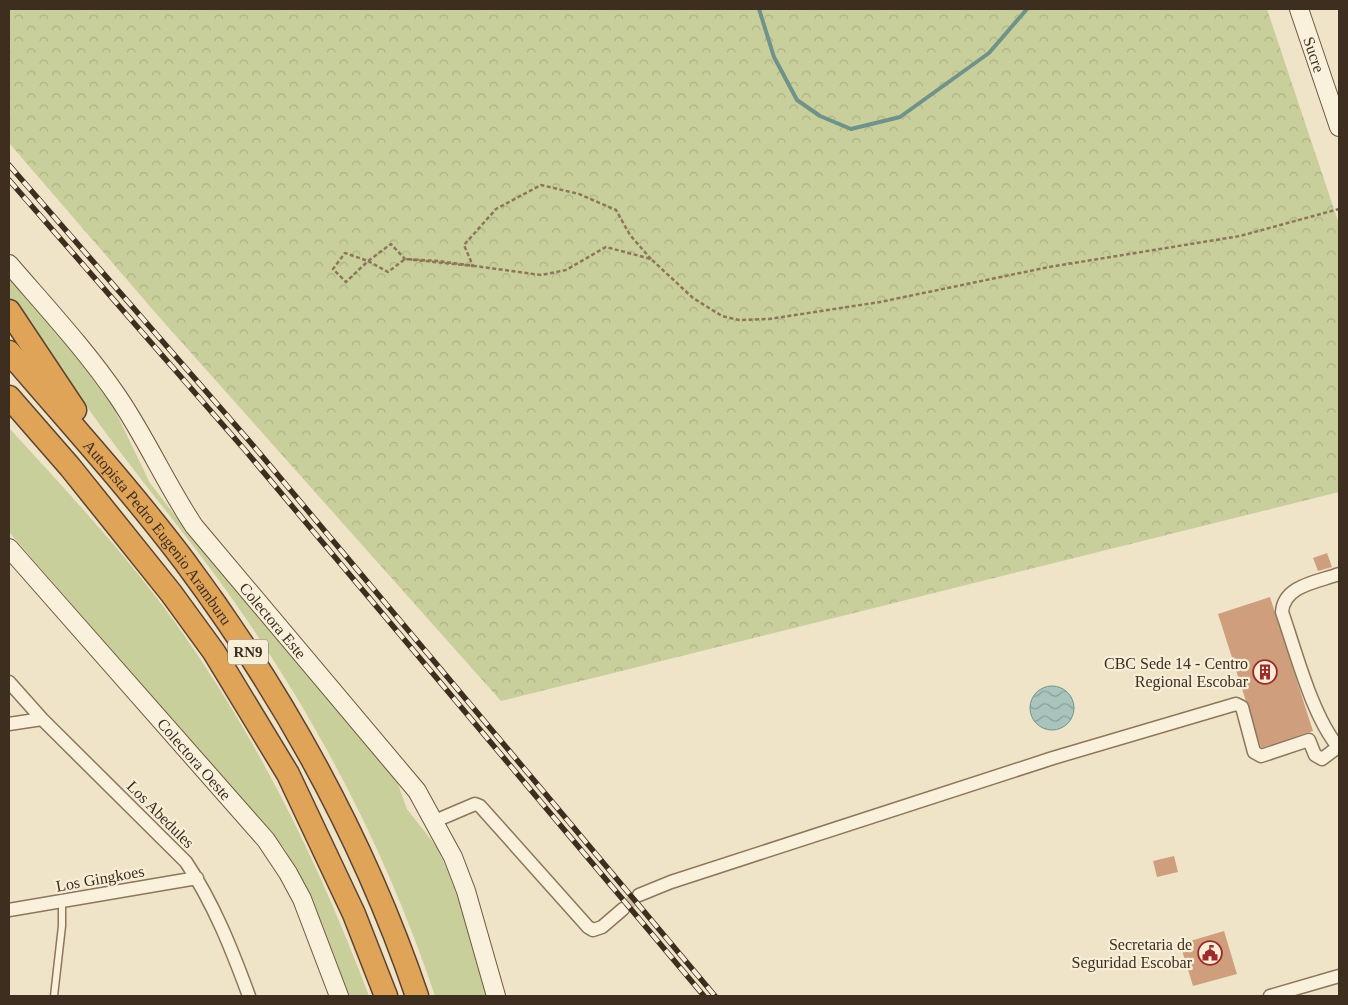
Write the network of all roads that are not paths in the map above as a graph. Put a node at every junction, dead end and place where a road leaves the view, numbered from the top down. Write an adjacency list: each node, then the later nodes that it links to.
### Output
1 (1299, 9): 2 (street, Sucre)
2 (1339, 128)
3 (9, 264): 16 (street, Colectora Este)
4 (9, 310): 9 (highway)
5 (9, 352): 9 (highway, Autopista Pedro Eugenio Aramburu / RN9)
6 (9, 397): 8 (highway, Autopista Pedro Eugenio Aramburu / RN9)
7 (9, 412): 8 (highway)
8 (70, 467): 26 (highway, Autopista Pedro Eugenio Aramburu / RN9)
9 (126, 488): 27 (highway, Autopista Pedro Eugenio Aramburu / RN9)
10 (9, 548): 25 (street, Colectora Oeste)
11 (1339, 574): 15 (street)
12 (9, 682): 13 (street, Los Abedules)
13 (42, 719): 14 (street); 17 (street, Los Abedules)
14 (9, 724)
15 (1339, 748): 18 (street)
16 (435, 821): 20 (street); 28 (street, Colectora Este)
17 (197, 878): 19 (street, Los Gingkoes); 24 (street, Los Abedules)
18 (639, 895)
19 (62, 901): 21 (street, Los Gingkoes); 23 (lane)
20 (623, 909)
21 (9, 910)
22 (1339, 976): 29 (street)
23 (54, 996)
24 (249, 996)
25 (339, 996)
26 (386, 996)
27 (417, 996)
28 (496, 996)
29 (1270, 996)

